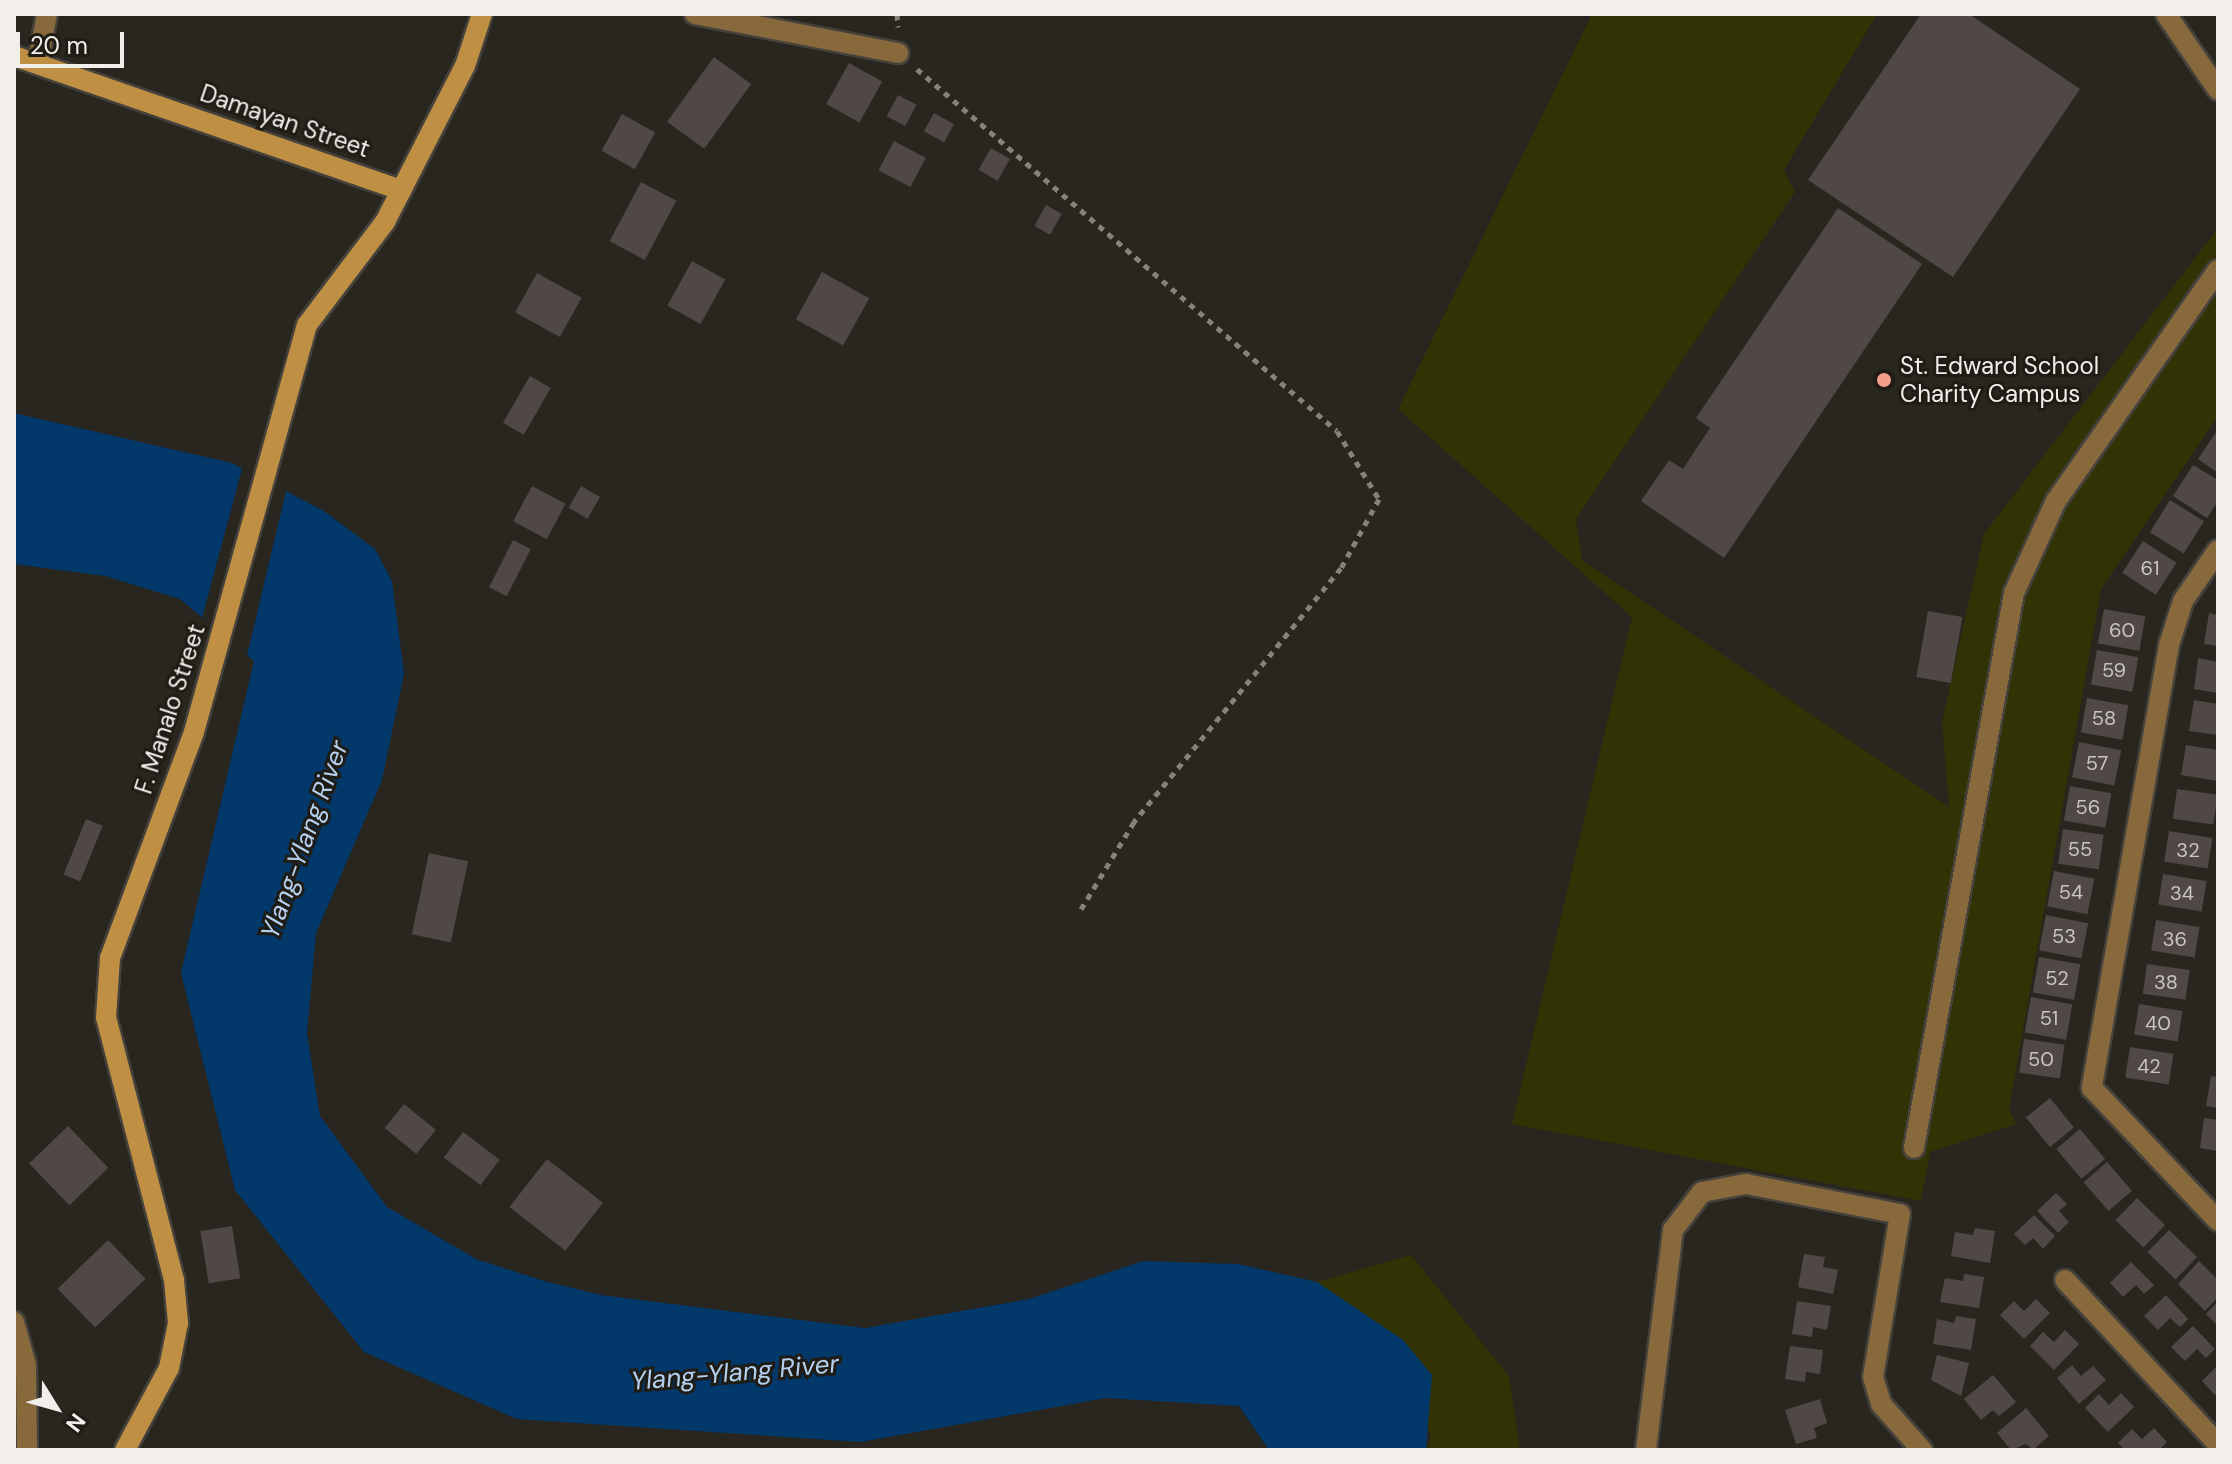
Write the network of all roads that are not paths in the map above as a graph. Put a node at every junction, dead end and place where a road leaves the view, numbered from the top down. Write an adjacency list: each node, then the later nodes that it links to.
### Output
1 (47, 14): 7 (street)
2 (482, 14): 9 (street, F. Manalo Street)
3 (695, 14): 5 (street)
4 (2166, 14): 8 (street)
5 (898, 53)
6 (14, 56): 7 (street, Damayan Street)
7 (38, 62): 9 (street, Damayan Street)
8 (2218, 90)
9 (402, 190): 19 (street, F. Manalo Street)
10 (2218, 270): 12 (street)
11 (2218, 550): 13 (street)
12 (1914, 1148)
13 (2218, 1221)
14 (2065, 1280): 16 (street)
15 (14, 1322): 18 (street)
16 (2218, 1444)
17 (1652, 1446): 20 (street)
18 (27, 1450)
19 (125, 1450)
20 (1922, 1450)

